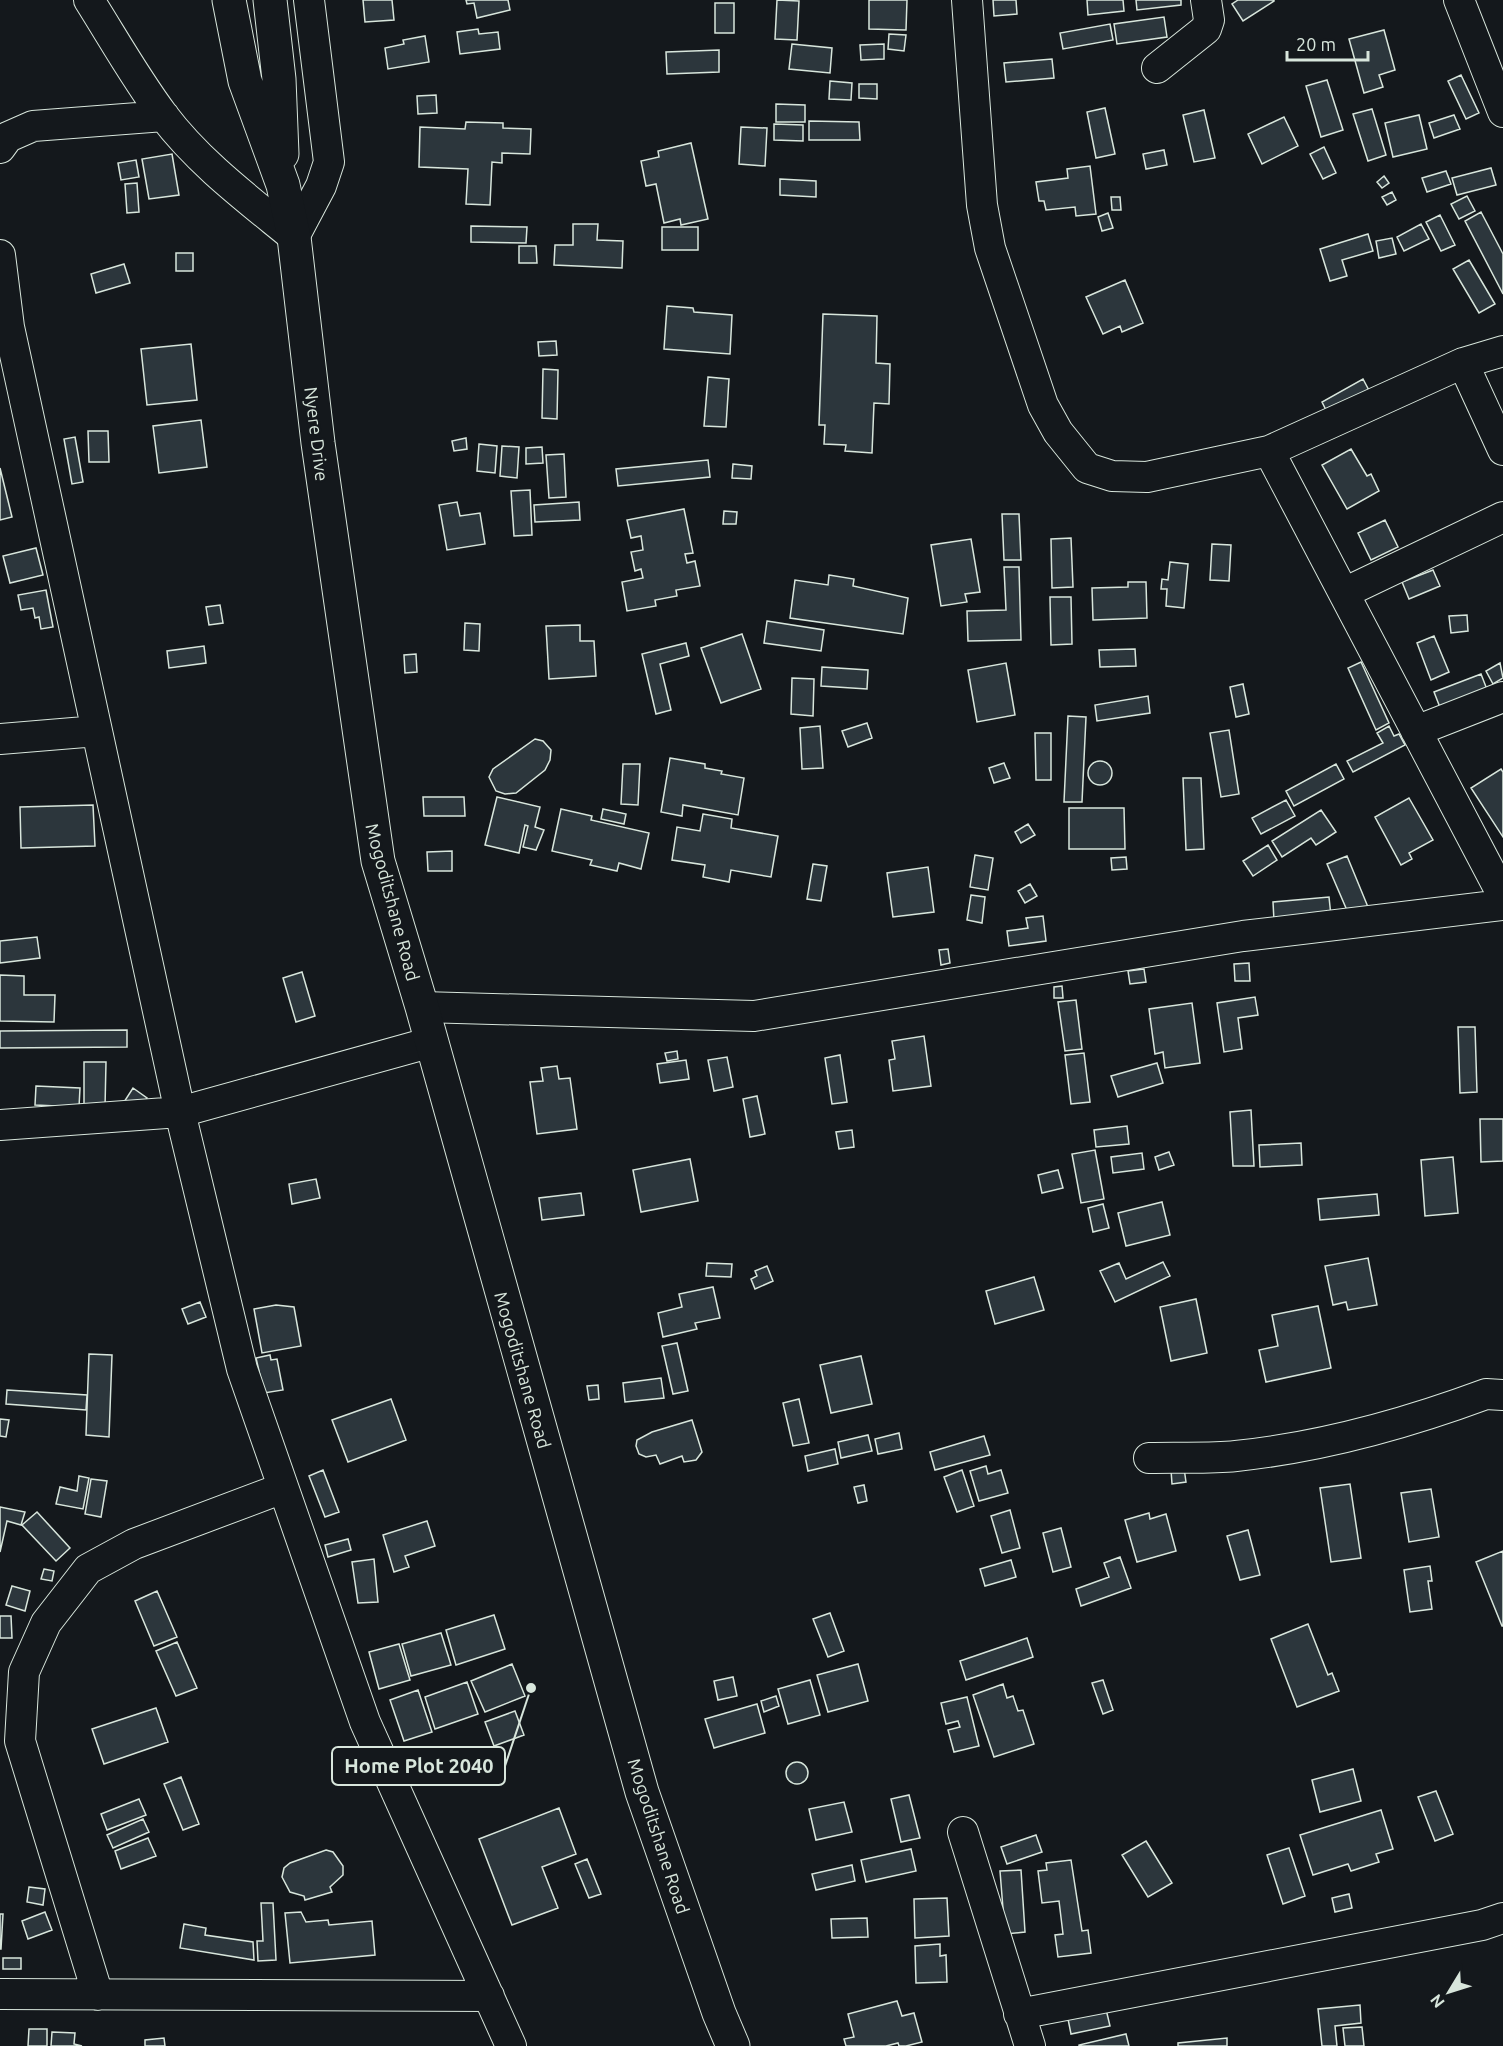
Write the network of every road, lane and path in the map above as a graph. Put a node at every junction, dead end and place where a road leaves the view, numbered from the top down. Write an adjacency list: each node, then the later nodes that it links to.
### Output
1 (89, 0): 10 (street)
2 (229, 0): 12 (main road)
3 (270, 0): 12 (main road)
4 (309, 0): 13 (street)
5 (967, 0): 19 (street)
6 (1206, 0): 8 (street)
7 (1459, 0): 9 (street)
8 (1157, 69)
9 (1503, 112)
10 (164, 116): 11 (street); 13 (street)
11 (0, 148)
12 (283, 185): 13 (main road, Nyere Drive)
13 (294, 237): 22 (main road, Nyere Drive)
14 (0, 255): 15 (street)
15 (4, 327): 24 (street)
16 (1503, 351): 17 (street)
17 (1463, 363): 18 (street); 19 (street)
18 (1503, 450)
19 (1269, 451): 21 (street)
20 (1503, 517): 21 (street)
21 (1344, 593): 25 (street)
22 (351, 684): 29 (main road, Mogoditshane Road)
23 (1503, 697): 25 (street)
24 (97, 731): 26 (street); 31 (street)
25 (1416, 731): 27 (street)
26 (0, 739)
27 (1503, 896)
28 (1503, 905): 29 (street)
29 (422, 1007): 30 (main road, Mogoditshane Road)
30 (432, 1042): 31 (street); 43 (main road, Mogoditshane Road)
31 (180, 1112): 32 (street); 35 (street)
32 (0, 1125)
33 (1503, 1395): 34 (street)
34 (1149, 1458)
35 (283, 1488): 39 (street); 40 (street)
36 (963, 1832): 41 (street)
37 (1503, 1918): 41 (street)
38 (0, 1994): 39 (street)
39 (98, 1995): 40 (street)
40 (489, 1996): 42 (street)
41 (1019, 2014): 44 (street)
42 (511, 2046)
43 (733, 2046)
44 (1030, 2046)

